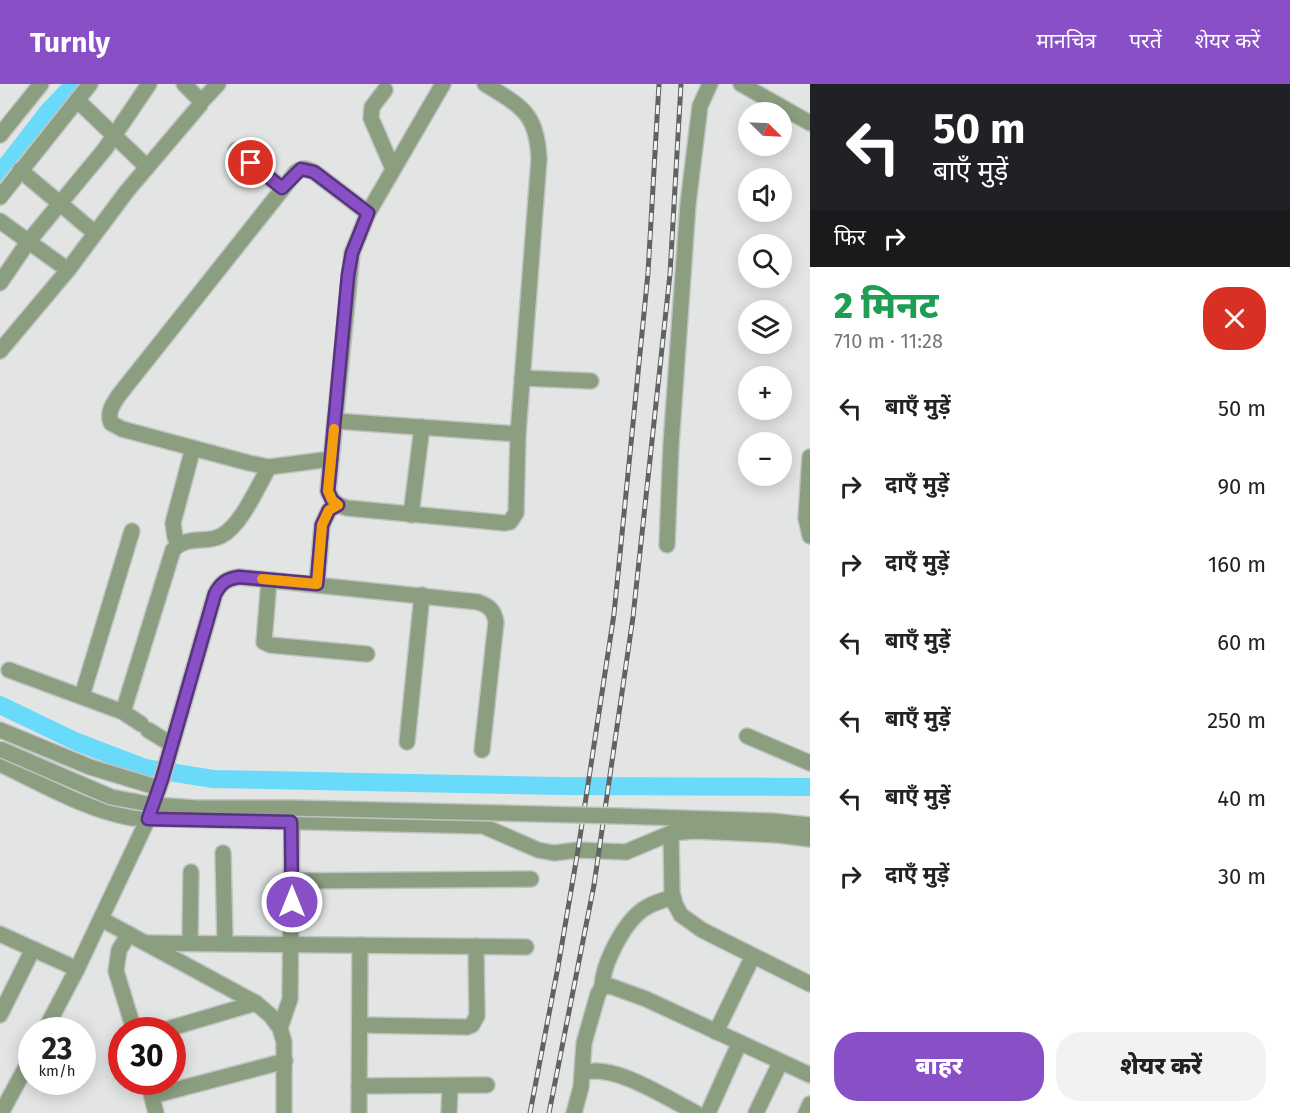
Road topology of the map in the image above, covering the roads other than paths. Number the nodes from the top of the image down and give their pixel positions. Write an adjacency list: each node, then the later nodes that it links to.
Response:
1 (41, 84): 14 (street)
2 (90, 84): 11 (street)
3 (149, 84): 15 (street)
4 (184, 84): 12 (street)
5 (218, 84): 12 (street)
6 (443, 84): 18 (street)
7 (485, 84): 30 (street)
8 (710, 84): 44 (street)
9 (741, 84): 13 (street)
10 (385, 90): 18 (street)
11 (77, 100): 15 (street); 19 (street)
12 (201, 102): 17 (street)
13 (810, 123)
14 (1, 133)
15 (115, 134): 17 (street); 22 (street)
16 (236, 150): 20 (street)
17 (147, 167): 25 (street)
18 (393, 169): 23 (street)
19 (20, 170): 21 (street); 22 (street)
20 (282, 188): 23 (street); 35 (street)
21 (0, 196)
22 (59, 203): 25 (street); 26 (street)
23 (368, 213): 32 (street)
24 (0, 221): 26 (street)
25 (95, 233): 27 (street)
26 (28, 242): 27 (street); 28 (street)
27 (68, 270): 29 (street)
28 (0, 283)
29 (3, 343)
30 (522, 378): 31 (street); 34 (street)
31 (591, 381)
32 (335, 421): 33 (street); 37 (street)
33 (422, 427): 34 (street); 40 (street)
34 (518, 434): 40 (street)
35 (193, 448): 38 (street); 43 (street)
36 (810, 457): 42 (street)
37 (331, 459): 38 (street); 39 (street)
38 (269, 467): 43 (street)
39 (338, 505): 40 (street); 46 (street)
40 (411, 515)
41 (132, 531): 50 (street)
42 (810, 536)
43 (179, 543): 51 (street)
44 (667, 545)
45 (269, 580): 46 (street); 48 (street); 57 (street)
46 (317, 584): 47 (street)
47 (422, 596): 54 (street); 56 (street)
48 (367, 654)
49 (9, 670): 50 (street)
50 (81, 696): 51 (street)
51 (123, 711): 57 (street)
52 (0, 730): 60 (street)
53 (747, 736): 58 (street)
54 (407, 742)
55 (0, 749): 63 (street, bridge)
56 (482, 750)
57 (170, 751): 60 (street)
58 (810, 763)
59 (0, 764): 61 (street)
60 (160, 783): 61 (street)
61 (148, 819): 62 (street); 71 (street)
62 (291, 822): 64 (street); 69 (street)
63 (810, 825)
64 (671, 833): 65 (street); 70 (street)
65 (810, 839)
66 (223, 853): 75 (street)
67 (191, 872): 74 (street)
68 (531, 879): 69 (street)
69 (291, 881): 77 (street)
70 (673, 897): 82 (street); 85 (street)
71 (101, 919): 73 (street); 83 (street)
72 (0, 934): 81 (street)
73 (129, 934): 76 (street); 89 (street)
74 (190, 943): 75 (street); 76 (street)
75 (225, 943): 77 (street)
76 (146, 944): 86 (street)
77 (292, 945): 78 (street); 92 (street)
78 (360, 945): 79 (street); 91 (street)
79 (476, 946): 80 (street); 91 (street)
80 (526, 947)
81 (33, 950): 83 (street); 87 (street)
82 (753, 956): 84 (street); 93 (street)
83 (77, 969): 88 (street)
84 (810, 984)
85 (602, 987): 93 (street); 97 (street)
86 (256, 1004): 90 (street); 92 (street)
87 (0, 1015)
88 (52, 1017)
89 (130, 1017)
90 (186, 1024)
91 (360, 1025): 102 (street)
92 (280, 1028): 95 (street)
93 (716, 1032): 94 (street)
94 (739, 1044): 96 (street); 113 (street)
95 (285, 1061): 100 (street); 108 (street)
96 (780, 1063): 98 (street); 114 (street)
97 (583, 1073): 111 (street); 112 (street)
98 (810, 1075)
99 (18, 1082): 106 (street)
100 (186, 1082)
101 (487, 1085): 103 (street)
102 (359, 1086): 103 (street); 109 (street)
103 (450, 1086): 110 (street)
104 (152, 1095): 107 (street)
105 (810, 1104): 115 (street)
106 (1, 1113)
107 (156, 1113)
108 (284, 1113)
109 (359, 1113)
110 (449, 1113)
111 (574, 1113)
112 (696, 1113)
113 (708, 1113)
114 (756, 1113)
115 (806, 1113)

